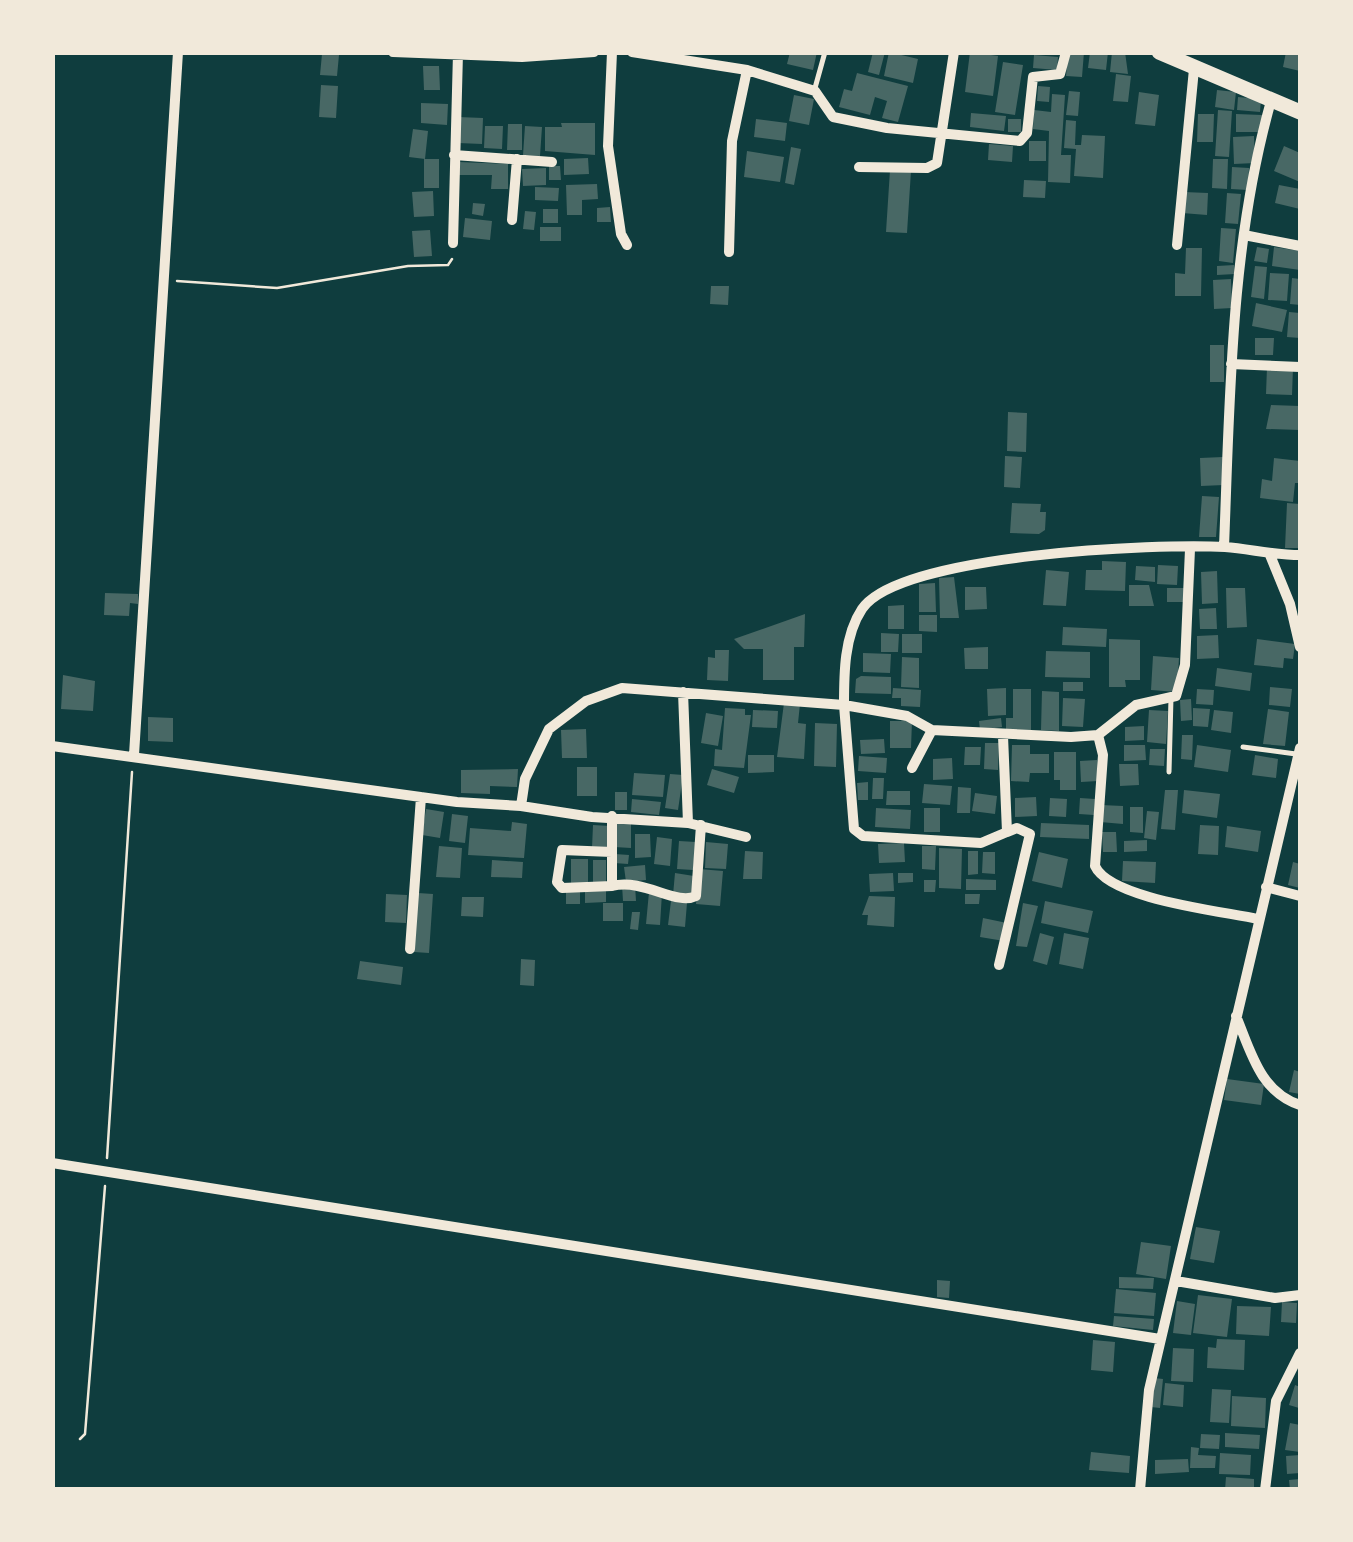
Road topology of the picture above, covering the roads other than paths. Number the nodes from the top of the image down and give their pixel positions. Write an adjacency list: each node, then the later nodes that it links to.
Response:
1 (178, 52): 44 (street)
2 (393, 52): 10 (street)
3 (594, 52): 10 (street)
4 (612, 52): 24 (street)
5 (632, 52): 12 (street)
6 (825, 52): 13 (lane)
7 (954, 52): 16 (street)
8 (1066, 52): 16 (street)
9 (1159, 52): 11 (main road)
10 (458, 55): 17 (street)
11 (1194, 69): 14 (main road); 25 (street)
12 (747, 70): 13 (street); 27 (street)
13 (815, 91): 16 (street)
14 (1271, 102): 15 (main road); 22 (street)
15 (1300, 112)
16 (940, 132): 20 (street)
17 (454, 155): 18 (street); 23 (street)
18 (516, 159): 19 (street); 21 (street)
19 (552, 162)
20 (859, 166)
21 (512, 220)
22 (1244, 235): 26 (street); 28 (street)
23 (452, 242)
24 (627, 245)
25 (1177, 245)
26 (1300, 246)
27 (729, 252)
28 (1231, 364): 29 (street); 30 (street)
29 (1300, 367)
30 (1224, 547): 31 (street); 32 (street)
31 (1190, 549): 36 (street); 37 (street)
32 (1270, 555): 33 (street); 34 (street)
33 (1300, 555)
34 (1300, 647)
35 (683, 692): 37 (street); 48 (street); 50 (street)
36 (1171, 698): 39 (street); 46 (lane)
37 (844, 705): 38 (street); 52 (street)
38 (932, 730): 40 (street); 45 (street)
39 (1098, 734): 40 (street); 58 (street)
40 (1004, 736): 52 (street)
41 (52, 746): 44 (street)
42 (1243, 747): 43 (lane)
43 (1300, 751): 56 (street)
44 (134, 756): 47 (street)
45 (912, 768)
46 (1169, 772)
47 (421, 796): 48 (street); 59 (street)
48 (521, 806): 49 (street)
49 (612, 816): 50 (street); 54 (street)
50 (688, 823): 51 (street)
51 (701, 825): 53 (street); 55 (street)
52 (1007, 832): 60 (street)
53 (746, 837)
54 (612, 852): 55 (street); 55 (street)
55 (612, 886)
56 (1266, 887): 57 (street); 58 (street)
57 (1300, 896)
58 (1258, 918): 61 (street)
59 (410, 949)
60 (1000, 965)
61 (1236, 1015): 62 (street); 64 (street)
62 (1300, 1105)
63 (52, 1163): 66 (street)
64 (1176, 1281): 65 (street); 66 (street)
65 (1300, 1295)
66 (1160, 1339): 69 (street)
67 (1300, 1352): 68 (street)
68 (1296, 1375): 70 (street)
69 (1140, 1490)
70 (1265, 1490)

